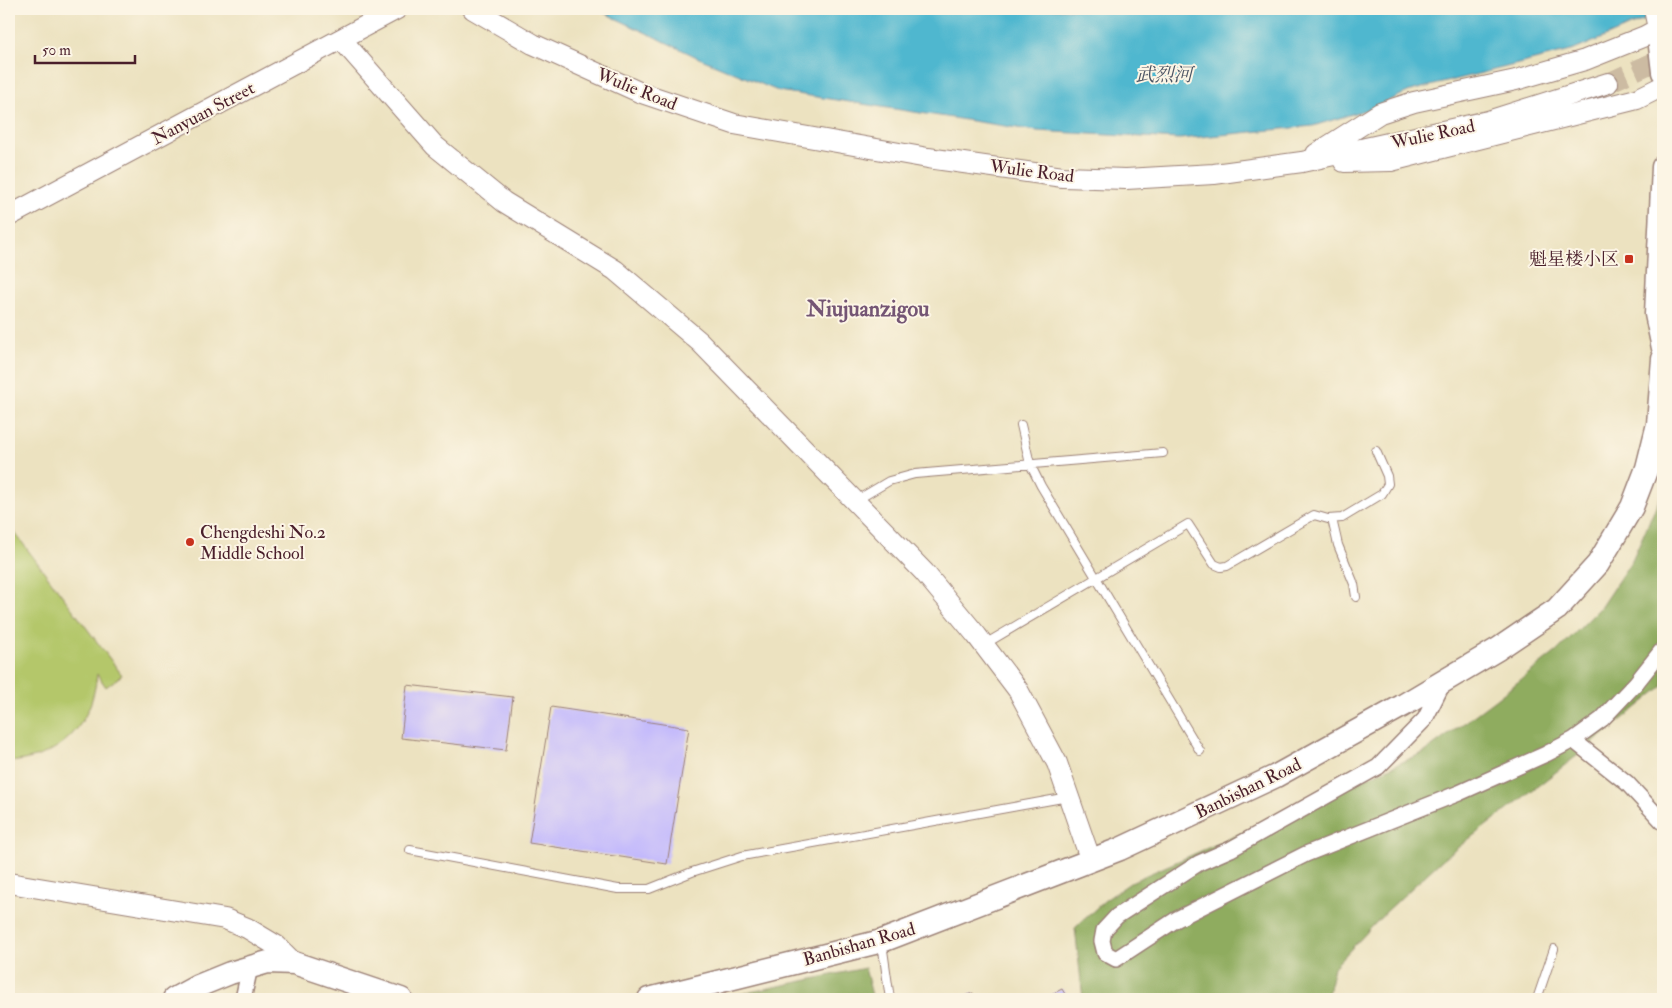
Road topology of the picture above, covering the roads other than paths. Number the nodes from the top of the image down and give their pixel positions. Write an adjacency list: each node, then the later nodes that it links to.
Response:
1 (397, 9): 4 (main road, Nanyuan Street)
2 (473, 9): 8 (main road, Wulie Road)
3 (1658, 21): 5 (main road); 8 (main road)
4 (341, 39): 10 (main road, Nanyuan Street); 17 (main road)
5 (1663, 72)
6 (1608, 83): 8 (main road, Wulie Road)
7 (1663, 86): 8 (main road)
8 (1302, 162)
9 (1663, 167): 11 (main road)
10 (9, 216)
11 (1663, 348)
12 (1663, 359): 23 (main road, Banbishan Road)
13 (1020, 425): 16 (lane)
14 (1376, 451): 18 (lane)
15 (1162, 453): 16 (lane)
16 (1030, 464): 17 (lane); 19 (lane)
17 (856, 502): 21 (main road)
18 (1332, 519): 19 (lane); 20 (lane)
19 (1097, 578): 21 (lane); 25 (lane)
20 (1356, 597)
21 (984, 645): 26 (main road)
22 (1663, 649): 24 (street)
23 (1444, 681): 24 (street); 29 (main road, Banbishan Road)
24 (1573, 740): 27 (street)
25 (1200, 751)
26 (1068, 797): 28 (lane); 29 (main road)
27 (1663, 822)
28 (410, 850)
29 (1090, 861): 31 (main road, Banbishan Road)
30 (9, 883): 33 (main road)
31 (882, 941): 38 (main road, Banbishan Road); 39 (lane)
32 (1554, 949): 40 (lane)
33 (294, 963): 34 (main road); 37 (main road)
34 (250, 966): 35 (main road); 36 (street)
35 (174, 999)
36 (243, 999)
37 (401, 999)
38 (649, 999)
39 (890, 999)
40 (1536, 999)

